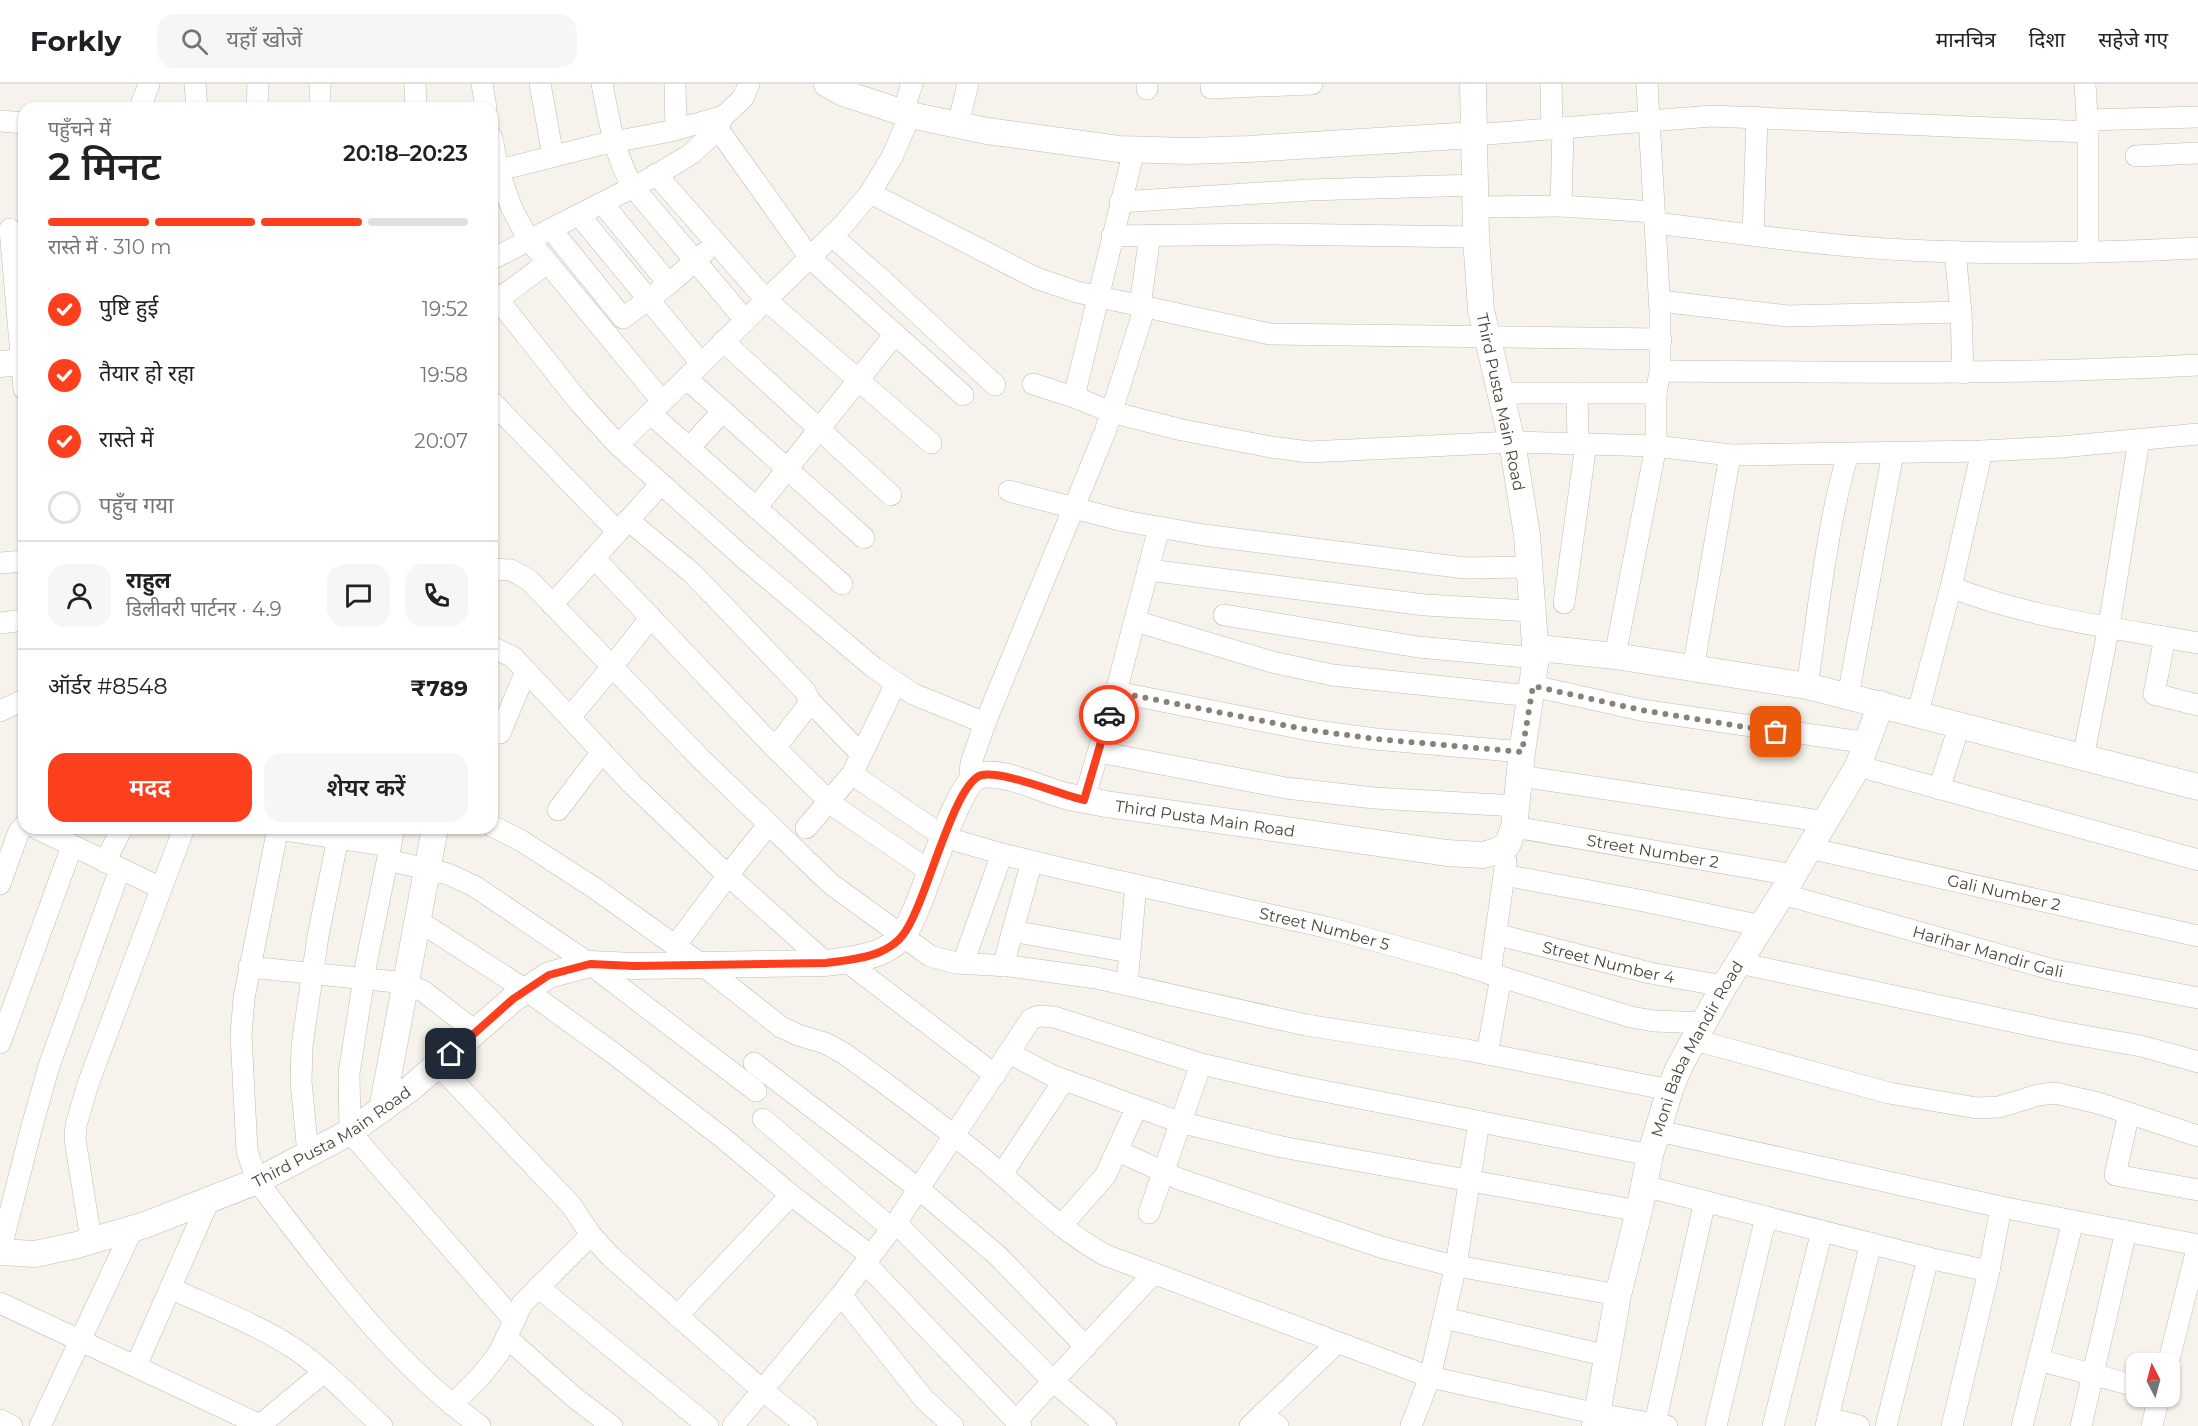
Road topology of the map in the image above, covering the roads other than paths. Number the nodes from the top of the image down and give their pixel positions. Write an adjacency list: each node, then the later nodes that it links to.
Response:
1 (148, 84): 20 (street)
2 (195, 84): 21 (street)
3 (258, 84): 22 (street)
4 (320, 84): 23 (street)
5 (415, 84): 24 (street)
6 (482, 84): 25 (street)
7 (540, 84): 41 (street)
8 (602, 84): 38 (street)
9 (675, 84): 36 (street)
10 (749, 84): 32 (street)
11 (827, 84): 26 (street)
12 (912, 84): 26 (street)
13 (968, 84): 33 (street)
14 (1211, 84): 15 (street)
15 (1312, 84)
16 (1473, 84): 37 (street, Third Pusta Main Road)
17 (1551, 84): 35 (street)
18 (1647, 84): 30 (street)
19 (2085, 84): 34 (street)
20 (142, 102)
21 (196, 102)
22 (257, 102)
23 (320, 102)
24 (416, 102)
25 (485, 102)
26 (906, 113): 33 (street); 47 (street)
27 (1757, 117): 30 (street); 34 (street); 57 (street)
28 (2198, 117): 34 (street)
29 (0, 121): 31 (street)
30 (1649, 121): 35 (street); 53 (street)
31 (18, 122)
32 (721, 122): 36 (street); 44 (street); 67 (street)
33 (958, 125): 39 (street)
34 (2088, 126): 65 (street)
35 (1557, 128): 37 (street); 51 (street)
36 (676, 129): 38 (street)
37 (1474, 135): 39 (street); 48 (street, Third Pusta Main Road)
38 (614, 142): 41 (street); 46 (street)
39 (1134, 150): 49 (street)
40 (2198, 153): 42 (street)
41 (553, 156): 43 (street)
42 (2136, 156)
43 (498, 170)
44 (656, 174): 46 (street); 62 (street)
45 (498, 178): 61 (street)
46 (633, 187): 50 (street); 68 (street)
47 (870, 193): 58 (street); 73 (street)
48 (1475, 196): 49 (street); 51 (street); 60 (street, Third Pusta Main Road)
49 (1120, 202): 59 (street)
50 (602, 203): 52 (street); 70 (street)
51 (1562, 206): 53 (street)
52 (579, 215): 55 (street); 74 (street)
53 (1654, 217): 57 (street); 76 (street)
54 (11, 229): 71 (street)
55 (551, 229): 61 (street); 74 (street)
56 (1150, 235): 59 (street); 60 (street); 78 (street)
57 (1753, 235): 64 (street)
58 (831, 236): 67 (street); 91 (street)
59 (1112, 236): 73 (street)
60 (1476, 237): 82 (street, Third Pusta Main Road)
61 (529, 240): 66 (street); 69 (street)
62 (715, 242): 68 (street); 75 (street)
63 (2198, 248): 65 (street)
64 (1955, 252): 65 (street); 79 (street)
65 (2088, 252)
66 (498, 257)
67 (810, 258): 75 (street); 81 (street)
68 (695, 261): 70 (street); 80 (street)
69 (548, 263): 72 (street); 98 (street)
70 (669, 284): 74 (street)
71 (8, 293): 85 (street)
72 (498, 296)
73 (1097, 297): 78 (street); 97 (street)
74 (648, 299): 87 (street)
75 (766, 300): 80 (street); 90 (street)
76 (1660, 301): 79 (street); 83 (street)
77 (498, 304): 108 (street)
78 (1143, 306): 82 (street); 101 (street)
79 (1961, 312): 89 (street)
80 (745, 320): 84 (street)
81 (895, 334): 90 (street); 96 (street)
82 (1486, 336): 83 (street); 93 (street, Third Pusta Main Road)
83 (1661, 339): 88 (street)
84 (723, 342): 87 (street); 102 (street)
85 (15, 363)
86 (2198, 365): 89 (street)
87 (694, 370): 98 (street); 100 (street)
88 (1660, 371): 89 (street); 95 (street)
89 (1963, 373)
90 (859, 380): 102 (street); 105 (street)
91 (995, 384)
92 (1033, 384): 97 (street)
93 (1500, 393): 94 (street); 106 (street, Third Pusta Main Road)
94 (1577, 393): 95 (street); 107 (street)
95 (1656, 393): 109 (street)
96 (963, 395)
97 (1074, 397): 101 (street)
98 (656, 407): 108 (street); 110 (street)
99 (498, 408): 121 (street)
100 (723, 411): 110 (street); 115 (street)
101 (1112, 412): 106 (street); 120 (street)
102 (820, 430): 115 (street); 118 (street)
103 (2198, 434): 104 (street)
104 (2139, 440): 111 (street); 140 (street)
105 (932, 442)
106 (1512, 442): 107 (street); 127 (street, Third Pusta Main Road)
107 (1582, 444): 109 (street); 132 (street)
108 (618, 445): 116 (street)
109 (1656, 446): 114 (street); 144 (street)
110 (689, 448): 119 (street)
111 (1982, 451): 112 (street); 131 (street)
112 (1893, 453): 113 (street); 153 (street)
113 (1848, 454): 114 (street); 150 (street)
114 (1730, 455): 147 (street)
115 (788, 470): 119 (street); 123 (street)
116 (661, 484): 121 (street); 149 (street)
117 (1009, 491): 120 (street)
118 (891, 495)
119 (756, 508): 130 (street)
120 (1074, 508): 122 (street); 161 (street)
121 (623, 526): 124 (street); 154 (street)
122 (1159, 528): 127 (street); 129 (street)
123 (864, 538)
124 (594, 558): 133 (street); 136 (street)
125 (18, 562): 126 (street)
126 (0, 563)
127 (1531, 567): 134 (street, Third Pusta Main Road)
128 (498, 569): 133 (street)
129 (1149, 570): 134 (street); 138 (street)
130 (842, 584)
131 (1951, 587): 140 (street); 159 (street)
132 (1564, 603)
133 (552, 604): 146 (street)
134 (1532, 611): 145 (street, Third Pusta Main Road)
135 (1224, 615): 145 (street)
136 (651, 617): 146 (street); 164 (street)
137 (18, 621): 139 (street)
138 (1135, 621): 151 (street); 152 (street)
139 (0, 623)
140 (2109, 626): 141 (street); 169 (street)
141 (2165, 637): 142 (street); 157 (street)
142 (2198, 643)
143 (498, 650): 148 (street)
144 (1615, 656): 145 (street); 147 (street)
145 (1536, 658): 151 (street, Third Pusta Main Road)
146 (612, 667): 160 (street); 179 (street)
147 (1693, 669): 150 (street)
148 (526, 671): 160 (street); 163 (street)
149 (896, 683): 161 (street); 167 (street)
150 (1807, 686): 153 (street)
151 (1532, 691): 168 (street); 170 (street, Third Pusta Main Road)
152 (1116, 692): 166 (street); 170 (street)
153 (1848, 696): 156 (street)
154 (809, 700): 164 (street); 167 (street)
155 (18, 703): 158 (street)
156 (1881, 704): 159 (street); 168 (street, Moni Baba Mandir Road)
157 (2198, 705)
158 (0, 711)
159 (1917, 716): 162 (street)
160 (570, 717): 165 (street)
161 (985, 723): 173 (street)
162 (1959, 727): 169 (street); 174 (street)
163 (500, 733)
164 (775, 748): 175 (street)
165 (602, 752): 177 (street); 201 (street)
166 (1099, 752): 176 (street); 180 (street, Street Number 2)
167 (861, 754): 171 (street)
168 (1863, 755): 174 (street); 178 (street, Moni Baba Mandir Road)
169 (2083, 758): 172 (street)
170 (1521, 764): 178 (street); 180 (street, Third Pusta Main Road)
171 (852, 774): 175 (street); 191 (street, Street Number 5)
172 (2197, 782)
173 (969, 784): 176 (street, Third Pusta Main Road); 191 (street)
174 (1939, 789): 196 (street)
175 (828, 800): 181 (street); 200 (street)
176 (1084, 800): 180 (street, Third Pusta Main Road)
177 (558, 810)
178 (1827, 822): 194 (street, Moni Baba Mandir Road)
179 (769, 824): 201 (street); 211 (street)
180 (1513, 826): 202 (street); 205 (street, Street Number 2)
181 (806, 828)
182 (498, 829): 213 (street)
183 (18, 834): 203 (street)
184 (52, 834): 193 (street)
185 (120, 834): 198 (street)
186 (182, 834): 206 (street)
187 (277, 834): 221 (street)
188 (339, 834): 222 (street)
189 (343, 834): 192 (street)
190 (434, 834): 199 (street)
191 (944, 837): 195 (street, Street Number 5); 200 (street)
192 (391, 845): 199 (street); 224 (street)
193 (72, 846): 198 (street); 232 (street)
194 (1809, 848): 205 (street, Moni Baba Mandir Road); 212 (street, Gali Number 2)
195 (1002, 854): 197 (street, Street Number 5); 216 (street)
196 (2198, 860)
197 (1032, 861): 204 (street, Street Number 5); 209 (street)
198 (112, 866): 206 (street); 279 (street)
199 (426, 868): 207 (street); 218 (street)
200 (931, 872): 211 (street)
201 (728, 875): 213 (street); 215 (street)
202 (1504, 875): 208 (street); 210 (street)
203 (0, 884)
204 (1136, 885): 214 (street); 223 (street, Street Number 5)
205 (1788, 885): 208 (street, Moni Baba Mandir Road); 229 (street, Harihar Mandir Gali)
206 (161, 888): 277 (street)
207 (417, 920): 225 (street); 228 (street)
208 (1762, 926): 217 (street, Moni Baba Mandir Road)
209 (1012, 931): 214 (street); 220 (street)
210 (1495, 934): 223 (street); 227 (street, Street Number 4)
211 (903, 935): 215 (street, Third Pusta Main Road); 216 (street)
212 (2198, 936)
213 (675, 946): 219 (street)
214 (1129, 952): 226 (street)
215 (836, 962): 219 (street, Third Pusta Main Road); 239 (street)
216 (963, 963): 220 (street)
217 (1739, 963): 227 (street, Moni Baba Mandir Road); 235 (street)
218 (590, 964): 219 (street, Third Pusta Main Road); 228 (street, Third Pusta Main Road); 242 (street)
219 (701, 964): 251 (street)
220 (1003, 966): 226 (street)
221 (249, 967): 222 (street); 258 (street)
222 (313, 973): 224 (street); 254 (street)
223 (1495, 975): 230 (street, Street Number 5); 234 (street)
224 (364, 978): 225 (street); 250 (street)
225 (406, 982): 231 (street); 244 (street)
226 (1126, 984): 234 (street)
227 (1724, 986): 230 (street, Moni Baba Mandir Road)
228 (526, 990): 231 (street, Third Pusta Main Road); 263 (street)
229 (2198, 998)
230 (1700, 1031): 241 (street, Moni Baba Mandir Road); 245 (street, Street Number 5)
231 (476, 1032): 238 (street, Third Pusta Main Road)
232 (0, 1043)
233 (1009, 1053): 237 (street); 239 (street); 240 (street)
234 (1487, 1054): 241 (street)
235 (2198, 1062)
236 (754, 1063): 261 (street)
237 (1201, 1064): 247 (street); 248 (street)
238 (438, 1065): 244 (street, Third Pusta Main Road); 276 (street)
239 (995, 1075): 251 (street)
240 (1064, 1080): 243 (street); 257 (street)
241 (1670, 1090): 249 (street, Moni Baba Mandir Road)
242 (756, 1091)
243 (1137, 1107): 247 (street); 253 (street)
244 (382, 1109): 250 (street, Third Pusta Main Road)
245 (2129, 1113): 252 (street, Street Number 5); 262 (street)
246 (764, 1119): 271 (street)
247 (1179, 1122): 256 (street); 259 (street)
248 (1479, 1122): 255 (street); 259 (street)
249 (1659, 1131): 255 (street, Moni Baba Mandir Road); 266 (street)
250 (350, 1132): 254 (street, Third Pusta Main Road); 292 (street)
251 (954, 1135): 257 (street); 261 (street)
252 (2198, 1136)
253 (1118, 1151): 256 (street); 272 (street)
254 (308, 1154): 258 (street, Third Pusta Main Road)
255 (1650, 1155): 260 (street, Moni Baba Mandir Road)
256 (1164, 1172): 268 (street); 282 (street)
257 (1002, 1174): 272 (street)
258 (257, 1181): 264 (street, Third Pusta Main Road); 306 (street)
259 (1470, 1181): 267 (street); 282 (street)
260 (1644, 1186): 265 (street); 267 (street, Moni Baba Mandir Road)
261 (919, 1189): 271 (street); 295 (street)
262 (2198, 1190)
263 (791, 1195): 281 (street); 290 (street)
264 (209, 1200): 273 (street, Third Pusta Main Road); 286 (street)
265 (1705, 1201): 269 (street); 313 (street)
266 (2001, 1207): 270 (street); 283 (street)
267 (1639, 1211): 288 (street, Moni Baba Mandir Road)
268 (1149, 1213)
269 (1766, 1216): 274 (street); 326 (street)
270 (2073, 1221): 275 (street); 298 (street)
271 (894, 1226): 281 (street); 303 (street)
272 (1061, 1226): 284 (street)
273 (133, 1228): 277 (street, Third Pusta Main Road); 293 (street)
274 (1822, 1231): 278 (street); 327 (street)
275 (2126, 1231): 296 (street); 301 (street)
276 (591, 1235): 285 (street); 290 (street)
277 (91, 1240): 279 (street, Third Pusta Main Road)
278 (1871, 1243): 280 (street); 311 (street)
279 (0, 1252)
280 (1928, 1258): 283 (street); 329 (street)
281 (867, 1259): 287 (street); 312 (street)
282 (1456, 1265): 288 (street); 291 (street)
283 (1989, 1270): 330 (street)
284 (1153, 1274): 294 (street); 295 (street)
285 (538, 1287): 292 (street); 320 (street)
286 (170, 1288): 299 (street); 300 (street)
287 (841, 1295): 305 (street); 323 (street)
288 (1618, 1295): 297 (street, Moni Baba Mandir Road)
289 (0, 1303): 293 (street)
290 (677, 1316): 305 (street)
291 (1444, 1318): 297 (street); 302 (street)
292 (509, 1328): 306 (street); 319 (street)
293 (81, 1340): 299 (street); 315 (street)
294 (1337, 1343): 302 (street); 310 (street)
295 (1086, 1347): 303 (street)
296 (2171, 1353)
297 (1608, 1356): 309 (street, Moni Baba Mandir Road)
298 (2039, 1360): 301 (street); 331 (street)
299 (136, 1366): 316 (street)
300 (324, 1372): 316 (street); 317 (street)
301 (2093, 1374): 304 (street); 332 (street)
302 (1430, 1377): 309 (street); 325 (street)
303 (1054, 1382): 312 (street); 324 (street)
304 (2126, 1383)
305 (762, 1390): 321 (street); 322 (street)
306 (452, 1405): 318 (street)
307 (2156, 1407): 333 (street)
308 (0, 1420): 314 (street)
309 (1596, 1420): 313 (street)
310 (1263, 1422)
311 (1827, 1422): 328 (street)
312 (1018, 1423)
313 (1661, 1425)
314 (12, 1426)
315 (40, 1426)
316 (259, 1426)
317 (382, 1426)
318 (480, 1426)
319 (612, 1426)
320 (708, 1426)
321 (733, 1426)
322 (807, 1426)
323 (953, 1426)
324 (1106, 1426)
325 (1411, 1426)
326 (1716, 1426)
327 (1773, 1426)
328 (1859, 1426)
329 (1886, 1426)
330 (1952, 1426)
331 (2022, 1426)
332 (2081, 1426)
333 (2152, 1426)

